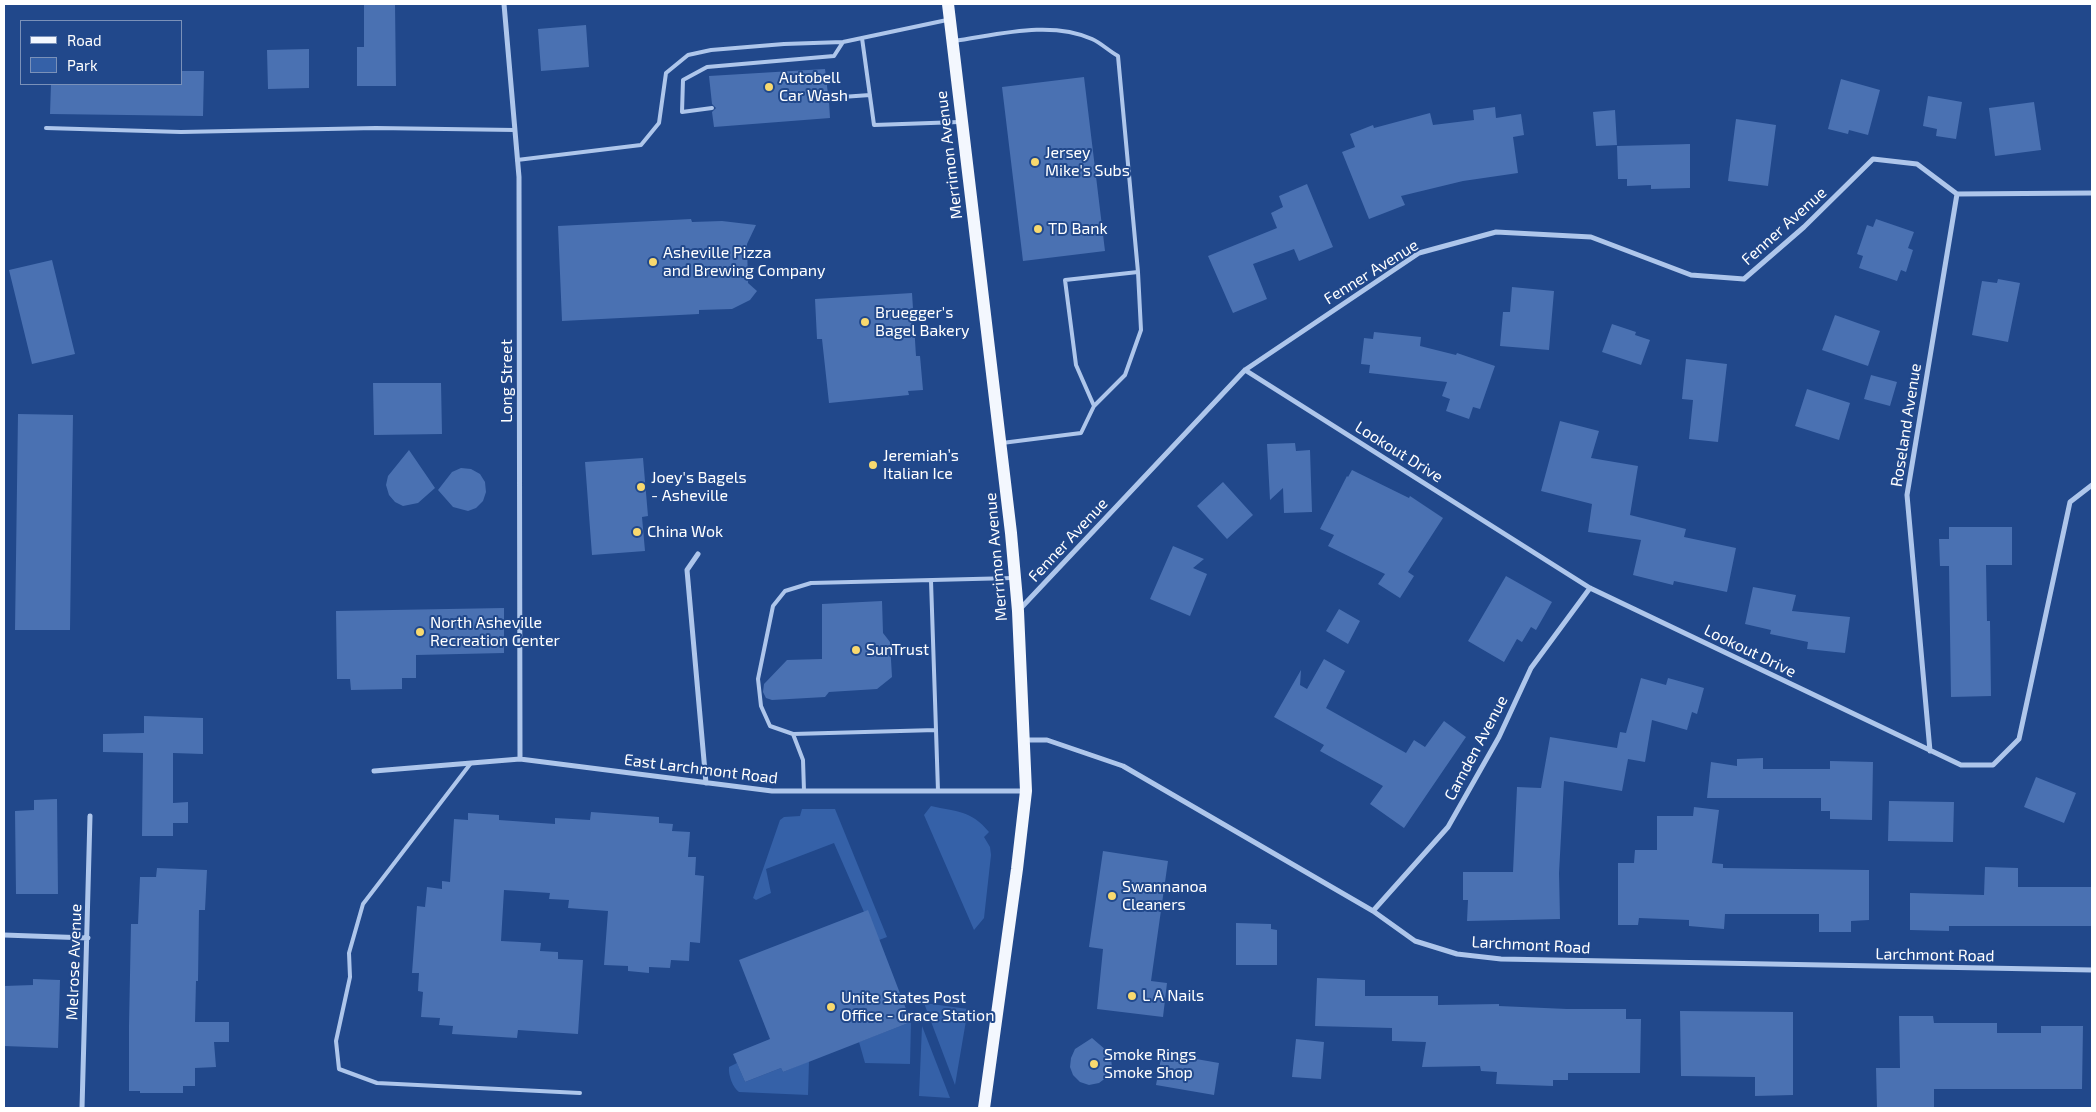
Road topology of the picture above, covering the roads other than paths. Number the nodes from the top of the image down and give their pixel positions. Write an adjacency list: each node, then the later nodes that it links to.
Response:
1 (504, 4): 12 (street, Long Street)
2 (948, 4): 3 (main road, Merrimon Avenue)
3 (949, 20): 4 (lane); 6 (main road, Merrimon Avenue)
4 (862, 38): 5 (lane); 7 (lane)
5 (844, 42): 9 (lane); 13 (lane)
6 (952, 42): 10 (main road, Merrimon Avenue); 16 (lane)
7 (870, 95): 8 (lane); 10 (lane)
8 (828, 98)
9 (712, 108)
10 (961, 122): 19 (main road, Merrimon Avenue)
11 (46, 128): 12 (lane)
12 (514, 130): 13 (street, Long Street)
13 (517, 160): 30 (street, Long Street)
14 (2092, 193): 15 (street)
15 (1957, 194): 17 (street, Fenner Avenue); 29 (street, Roseland Avenue)
16 (1138, 272): 18 (lane); 18 (lane)
17 (1245, 370): 24 (street, Lookout Drive); 25 (street, Fenner Avenue)
18 (1094, 406): 19 (lane)
19 (1000, 443): 22 (main road, Merrimon Avenue)
20 (2092, 485): 29 (street, Lookout Drive)
21 (698, 554): 33 (street)
22 (1015, 578): 23 (lane); 25 (main road, Merrimon Avenue)
23 (931, 580): 26 (lane); 27 (lane)
24 (1590, 588): 29 (street, Lookout Drive); 38 (street, Camden Avenue)
25 (1018, 612): 28 (main road, Merrimon Avenue)
26 (936, 730): 27 (lane); 35 (lane)
27 (792, 734): 34 (lane)
28 (1023, 740): 36 (main road, Merrimon Avenue); 38 (street, Larchmont Road)
29 (1930, 751)
30 (520, 759): 31 (street, East Larchmont Road); 33 (street, East Larchmont Road)
31 (471, 763): 32 (street, East Larchmont Road); 42 (lane)
32 (374, 771)
33 (706, 783): 34 (street, East Larchmont Road)
34 (804, 791): 35 (street, East Larchmont Road)
35 (938, 791): 36 (street, East Larchmont Road)
36 (1026, 791): 44 (main road, Merrimon Avenue)
37 (90, 816): 40 (street, Melrose Avenue)
38 (1373, 911): 41 (street, Larchmont Road)
39 (4, 935): 40 (street)
40 (88, 938): 43 (street, Melrose Avenue)
41 (2092, 970)
42 (580, 1093)
43 (82, 1108)
44 (984, 1108)

